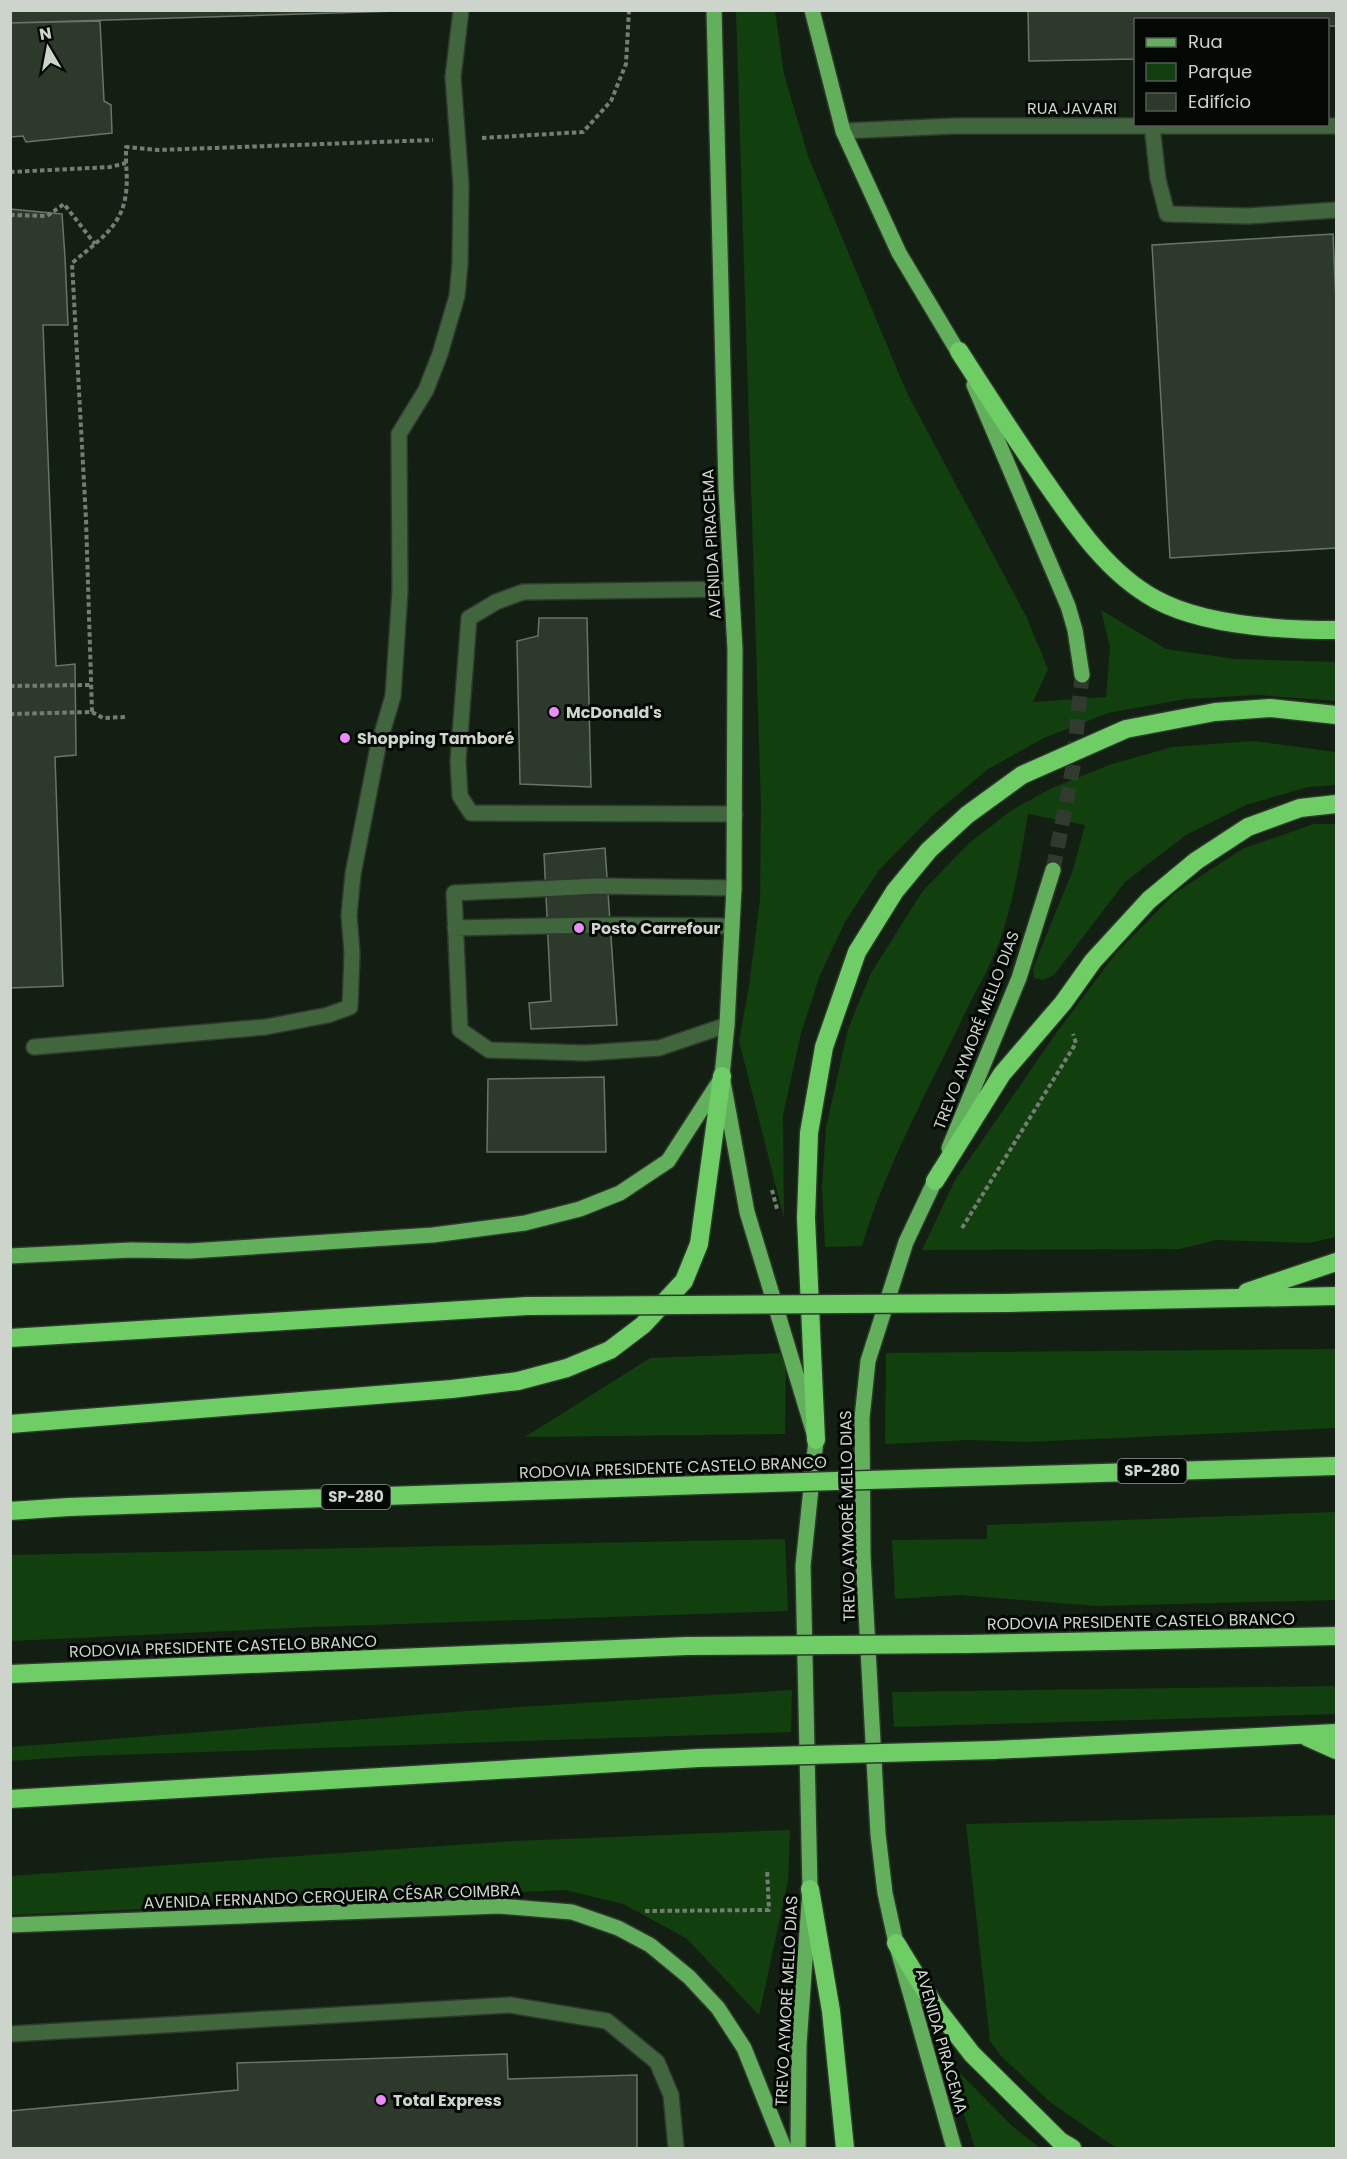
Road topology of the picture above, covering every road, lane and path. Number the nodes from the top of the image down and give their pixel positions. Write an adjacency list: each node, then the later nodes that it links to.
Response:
1 (461, 10): 8 (street)
2 (629, 10): 8 (path)
3 (714, 10): 15 (main road, AVENIDA PIRACEMA)
4 (812, 10): 7 (main road)
5 (1152, 126): 6 (street, RUA JAVARI); 7 (street, RUA JAVARI); 11 (street)
6 (1336, 126)
7 (843, 131): 14 (main road)
8 (458, 139): 9 (path); 32 (street)
9 (126, 163): 10 (path); 13 (path)
10 (10, 172)
11 (1336, 210)
12 (10, 215): 13 (path)
13 (95, 244): 18 (path)
14 (960, 351): 16 (highway); 17 (main road)
15 (732, 589): 25 (main road, AVENIDA PIRACEMA); 25 (street)
16 (1336, 630)
17 (1082, 675)
18 (91, 684): 19 (path); 20 (path)
19 (10, 686)
20 (92, 712): 21 (path); 23 (path)
21 (10, 714)
22 (1336, 715): 42 (highway)
23 (126, 717)
24 (1336, 804): 30 (highway)
25 (735, 814): 27 (main road, AVENIDA PIRACEMA)
26 (1053, 870): 34 (main road, TREVO AYMORÉ MELLO DIAS)
27 (734, 888): 28 (main road, AVENIDA PIRACEMA); 29 (street)
28 (732, 926): 29 (street); 31 (main road, AVENIDA PIRACEMA)
29 (455, 928): 31 (street)
30 (1063, 1003): 34 (highway); 35 (path)
31 (727, 1025): 33 (main road, AVENIDA PIRACEMA)
32 (34, 1047)
33 (722, 1076): 36 (main road); 41 (highway); 42 (main road, TREVO AYMORÉ MELLO DIAS)
34 (935, 1181): 55 (main road, TREVO AYMORÉ MELLO DIAS)
35 (962, 1228)
36 (10, 1256)
37 (1336, 1262): 39 (highway)
38 (1336, 1296): 39 (highway)
39 (1231, 1298): 40 (highway, bridge)
40 (10, 1338)
41 (10, 1424)
42 (816, 1440): 52 (main road, TREVO AYMORÉ MELLO DIAS)
43 (1336, 1466): 44 (highway, RODOVIA PRESIDENTE CASTELO BRANCO / SP-280, bridge)
44 (10, 1511)
45 (1336, 1636): 46 (highway, RODOVIA PRESIDENTE CASTELO BRANCO, bridge)
46 (10, 1674)
47 (1336, 1733): 48 (highway)
48 (1300, 1734): 49 (highway); 50 (highway, bridge)
49 (1336, 1750)
50 (10, 1799)
51 (767, 1869): 53 (path)
52 (810, 1889): 59 (main road, TREVO AYMORÉ MELLO DIAS); 60 (highway)
53 (642, 1911)
54 (10, 1924): 58 (main road, AVENIDA FERNANDO CERQUEIRA CÉSAR COIMBRA)
55 (896, 1943): 61 (main road, AVENIDA PIRACEMA); 62 (highway)
56 (10, 2034): 57 (street)
57 (676, 2148)
58 (784, 2148)
59 (798, 2148)
60 (845, 2148)
61 (954, 2148)
62 (1072, 2148)

